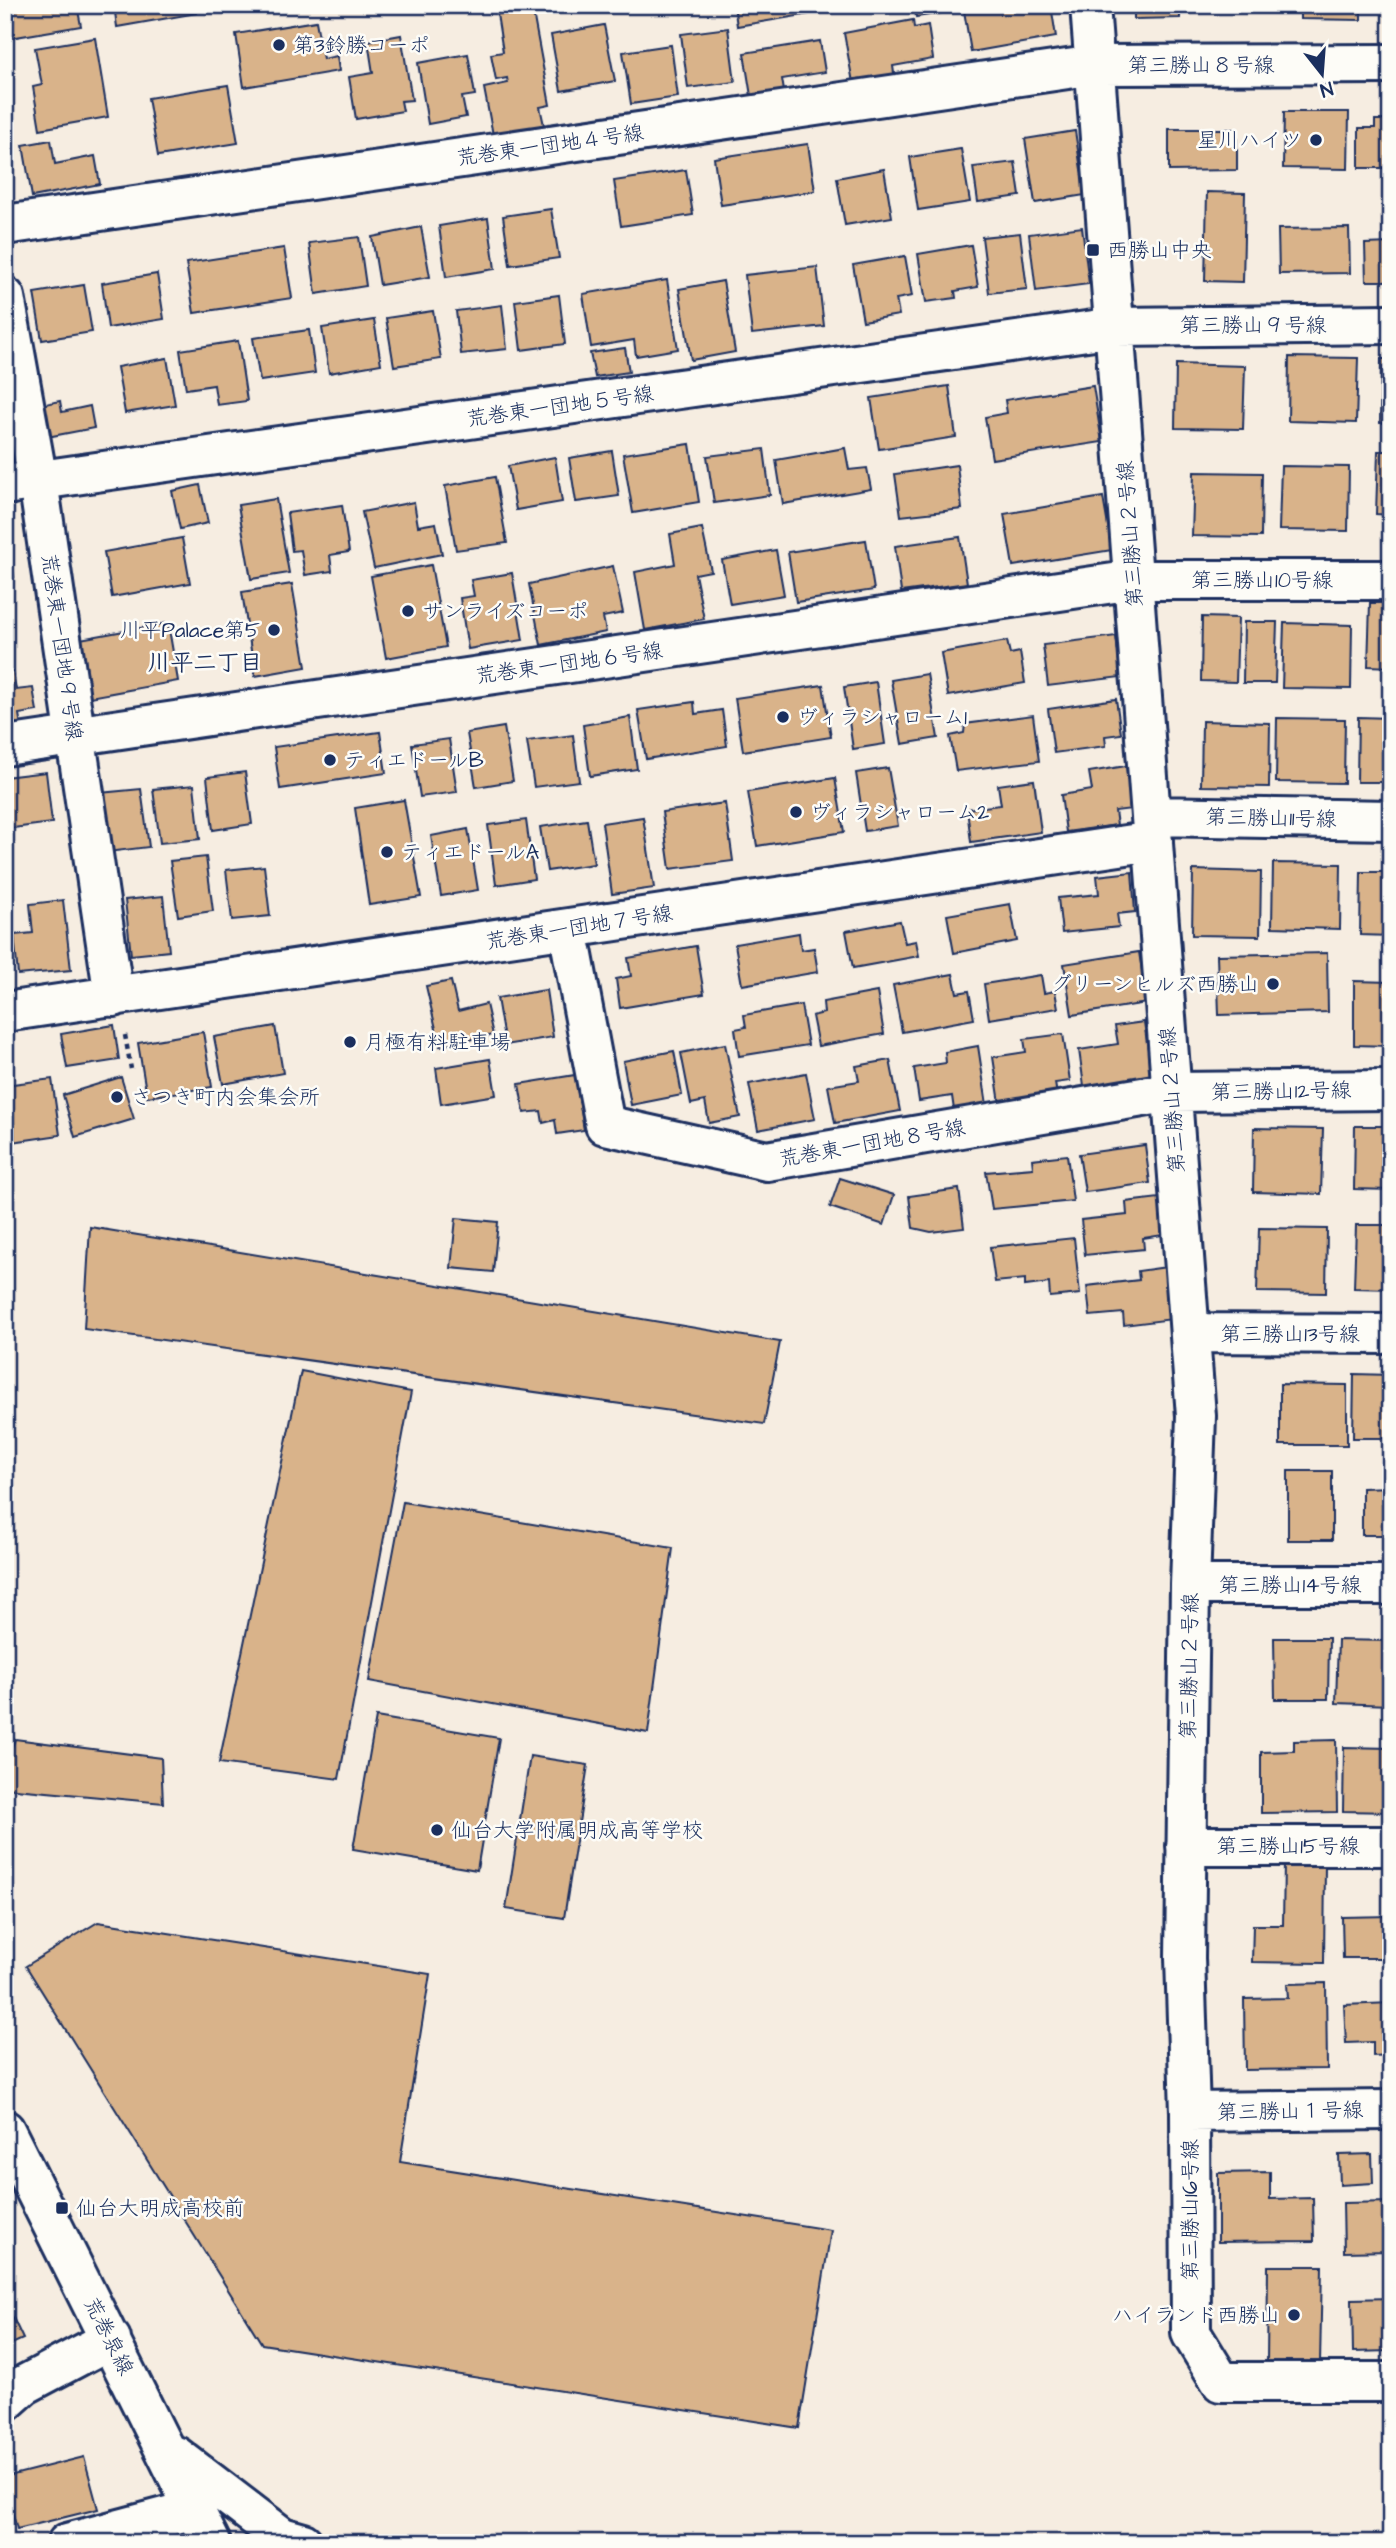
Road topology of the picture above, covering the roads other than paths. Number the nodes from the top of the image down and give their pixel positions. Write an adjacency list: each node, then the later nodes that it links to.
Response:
1 (1090, 5): 3 (street, 第三勝山２号線)
2 (1391, 64): 3 (street, 第三勝山８号線)
3 (1095, 65): 4 (street, 荒巻東一団地４号線); 7 (street, 第三勝山２号線)
4 (5, 225)
5 (5, 297): 8 (street, 荒巻東一団地９号線)
6 (1391, 324): 7 (street, 第三勝山９号線)
7 (1115, 327): 8 (street, 荒巻東一団地５号線); 9 (street, 第三勝山２号線)
8 (22, 483): 11 (street, 荒巻東一団地９号線)
9 (1134, 580): 10 (street, 第三勝山10号線); 11 (street, 荒巻東一団地６号線); 14 (street, 第三勝山２号線)
10 (1391, 580)
11 (75, 735): 12 (street, 荒巻東一団地６号線); 16 (street, 荒巻東一団地９号線)
12 (5, 746)
13 (1391, 820): 14 (street, 第三勝山11号線)
14 (1152, 829): 15 (street, 荒巻東一団地７号線); 19 (street, 第三勝山２号線)
15 (568, 929): 16 (street, 荒巻東一団地７号線); 19 (street, 荒巻東一団地８号線)
16 (114, 997): 17 (street, 荒巻東一団地７号線)
17 (5, 1012)
18 (1391, 1090): 19 (street, 第三勝山12号線)
19 (1172, 1093): 20 (street, 第三勝山２号線)
20 (1189, 1333): 21 (street, 第三勝山13号線); 22 (street, 第三勝山２号線)
21 (1391, 1334)
22 (1190, 1585): 23 (street, 第三勝山14号線); 24 (street, 第三勝山２号線)
23 (1391, 1585)
24 (1186, 1846): 25 (street, 第三勝山15号線); 27 (street, 第三勝山２号線)
25 (1391, 1846)
26 (1391, 2109): 27 (street, 第三勝山１号線)
27 (1190, 2112): 30 (street, 第三勝山16号線)
28 (5, 2130): 29 (street, 荒巻泉線)
29 (111, 2339): 31 (street); 32 (street, 荒巻泉線)
30 (1391, 2382)
31 (5, 2402)
32 (166, 2448): 33 (street, 荒巻泉線); 36 (street)
33 (195, 2509): 34 (street); 35 (street, 荒巻泉線)
34 (67, 2543)
35 (211, 2543)
36 (303, 2543)

